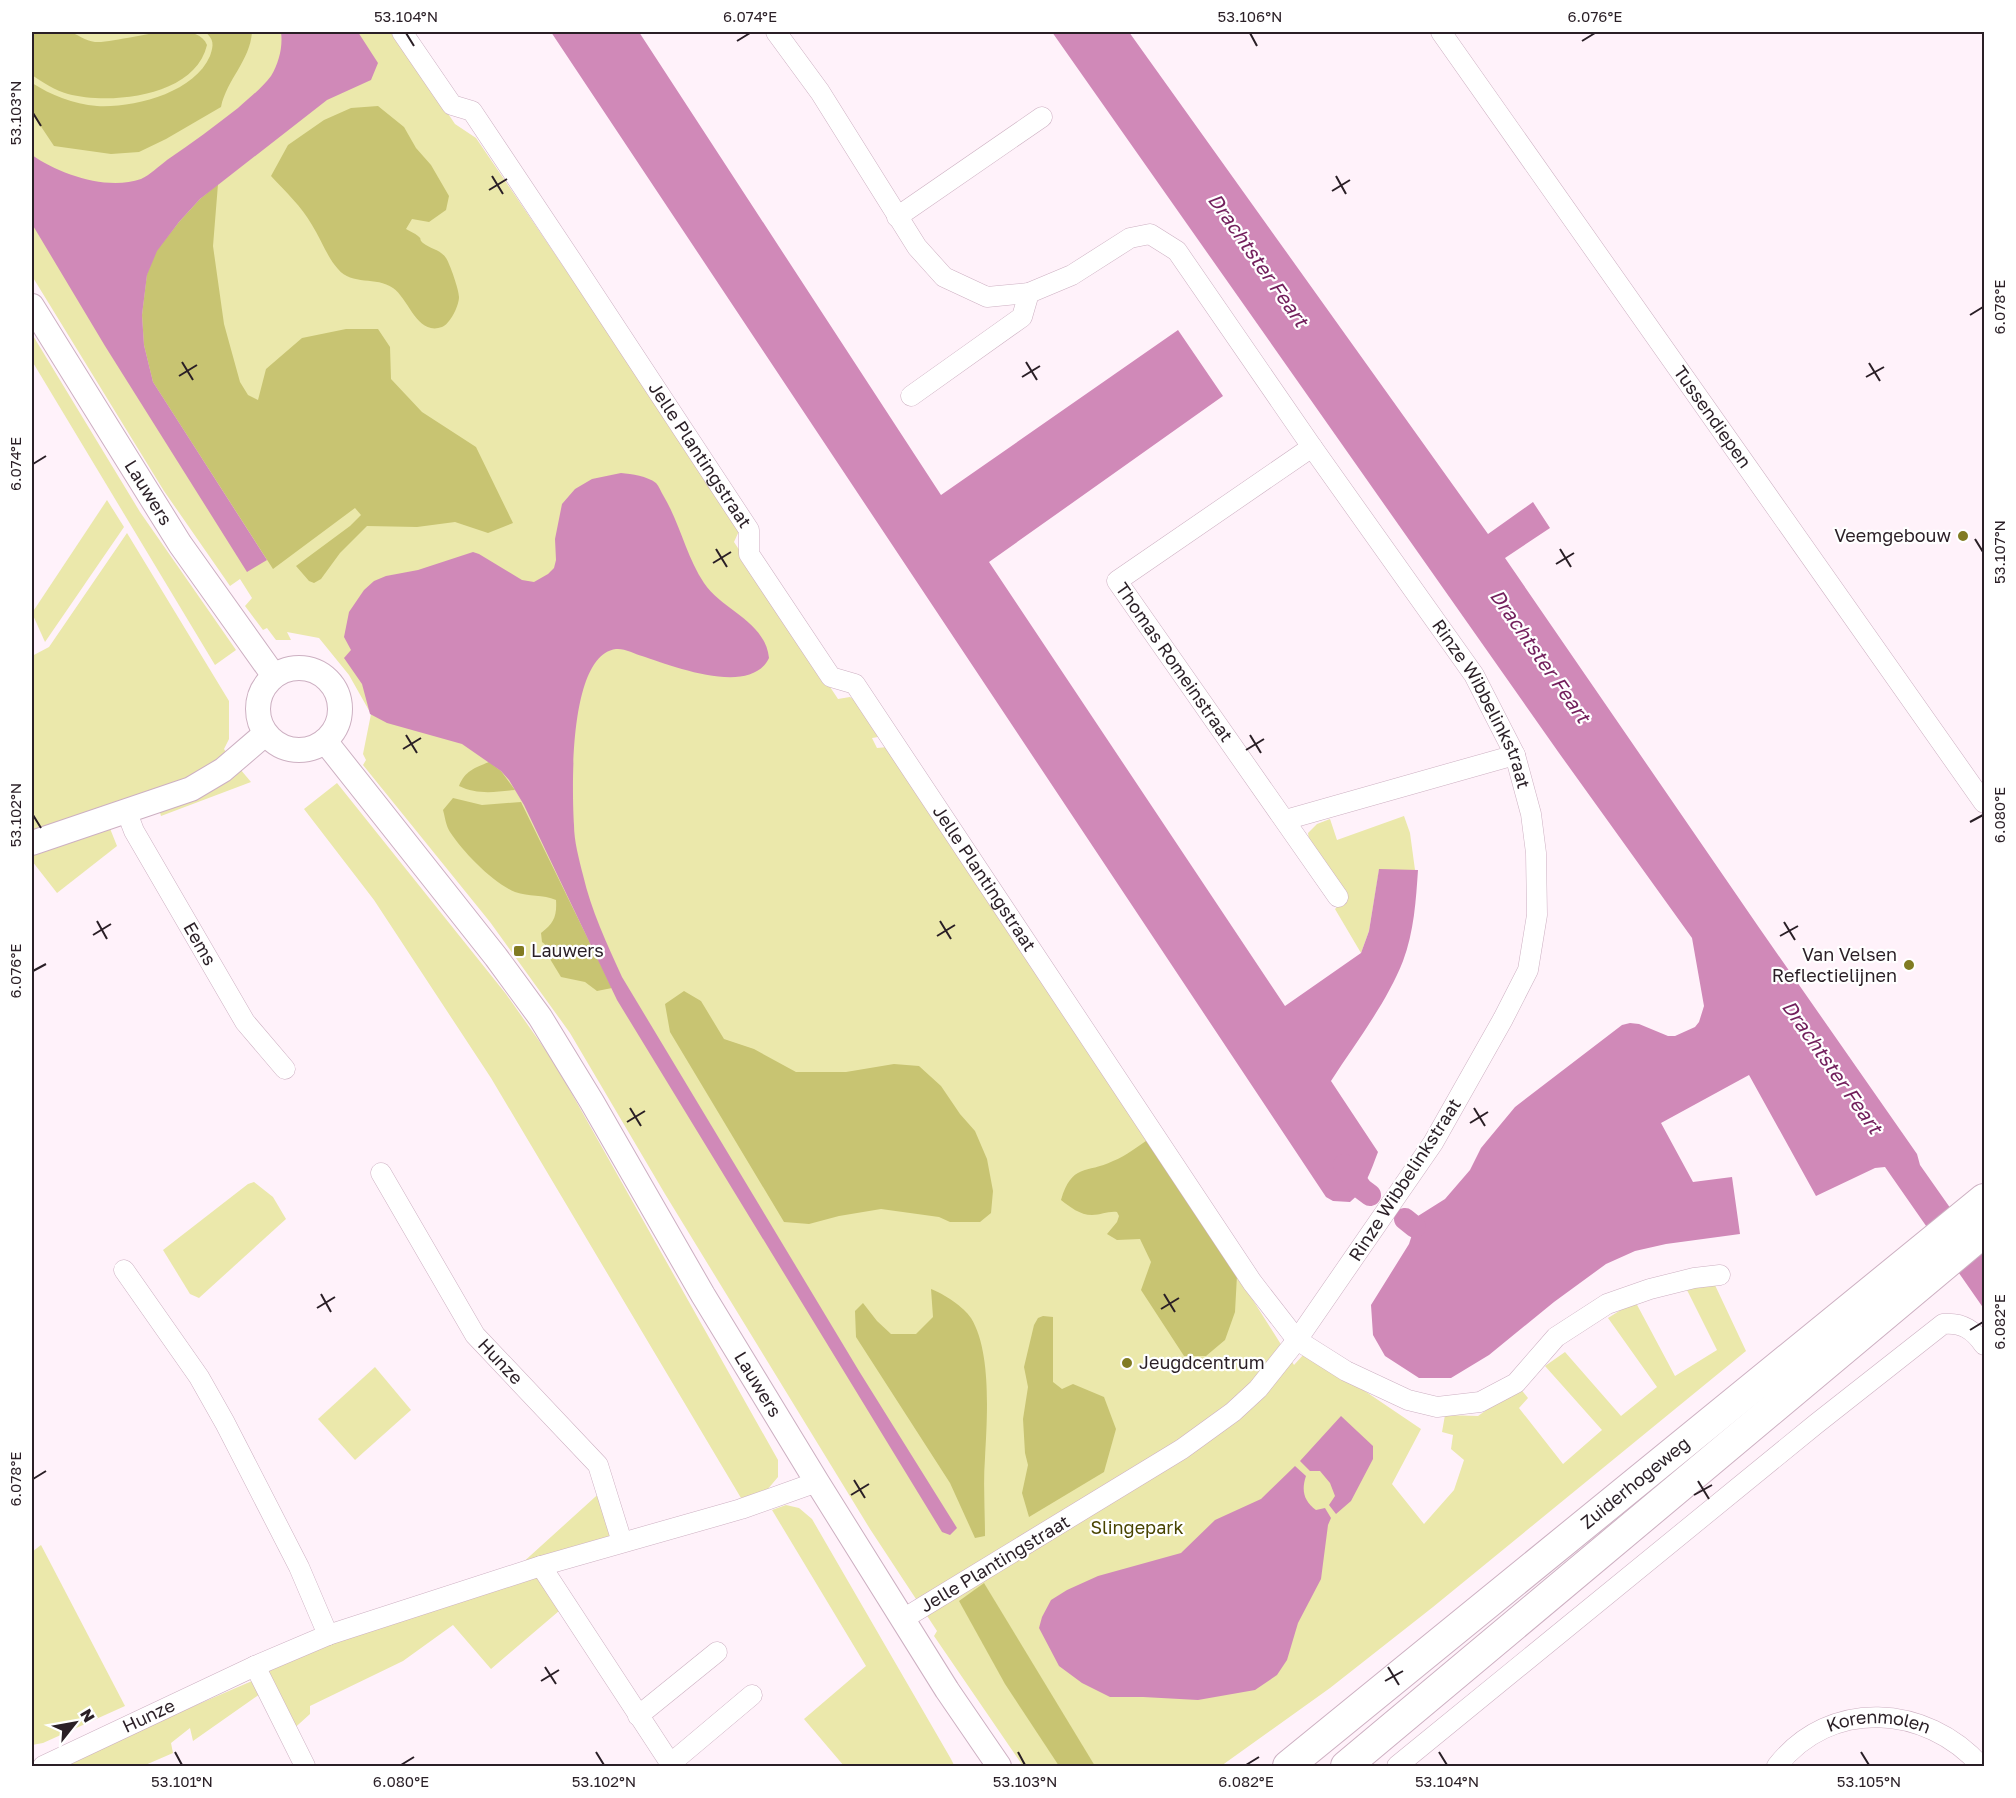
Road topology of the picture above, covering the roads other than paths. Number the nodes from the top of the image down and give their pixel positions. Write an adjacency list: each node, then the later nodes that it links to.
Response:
1 (402, 32): 25 (street, Jelle Plantingstraat)
2 (776, 32): 5 (street, Rinze Wibbelinkstraat)
3 (1442, 32): 14 (street, Tussendiepen)
4 (1042, 117): 5 (street)
5 (897, 217): 6 (street, Rinze Wibbelinkstraat)
6 (1029, 293): 8 (street); 9 (street, Rinze Wibbelinkstraat)
7 (32, 306): 10 (street, Lauwers)
8 (911, 396)
9 (1312, 447): 13 (street, Rinze Wibbelinkstraat); 16 (street, Thomas Romeinstraat)
10 (274, 676): 11 (street); 12 (street)
11 (265, 734): 12 (street); 15 (street)
12 (325, 741): 27 (street, Lauwers)
13 (1515, 755): 16 (street); 25 (street, Rinze Wibbelinkstraat)
14 (1984, 803)
15 (126, 810): 17 (street); 19 (street, Eems)
16 (1285, 820): 18 (street, Thomas Romeinstraat)
17 (32, 843)
18 (1338, 897)
19 (285, 1069)
20 (381, 1173): 28 (street, Hunze)
21 (1981, 1212): 22 (main road, Zuiderhogeweg)
22 (1925, 1263): 40 (main road, Zuiderhogeweg); 41 (main road, Zuiderhogeweg)
23 (124, 1270): 31 (street)
24 (1720, 1275): 25 (street)
25 (1297, 1340): 30 (street, Jelle Plantingstraat)
26 (1984, 1345): 42 (street)
27 (817, 1482): 28 (street, Hunze); 30 (street, Lauwers)
28 (622, 1542): 29 (street, Hunze)
29 (541, 1566): 31 (street, Hunze); 35 (street)
30 (903, 1619): 39 (street, Lauwers)
31 (328, 1635): 33 (street, Hunze)
32 (717, 1652): 35 (street)
33 (255, 1666): 37 (street, Hunze); 38 (street)
34 (752, 1695): 36 (street)
35 (638, 1716): 36 (street)
36 (671, 1765)
37 (43, 1767)
38 (305, 1767)
39 (999, 1767)
40 (1288, 1767)
41 (1346, 1767)
42 (1396, 1767)
43 (1777, 1767): 44 (street, Korenmolen)
44 (1981, 1767)

